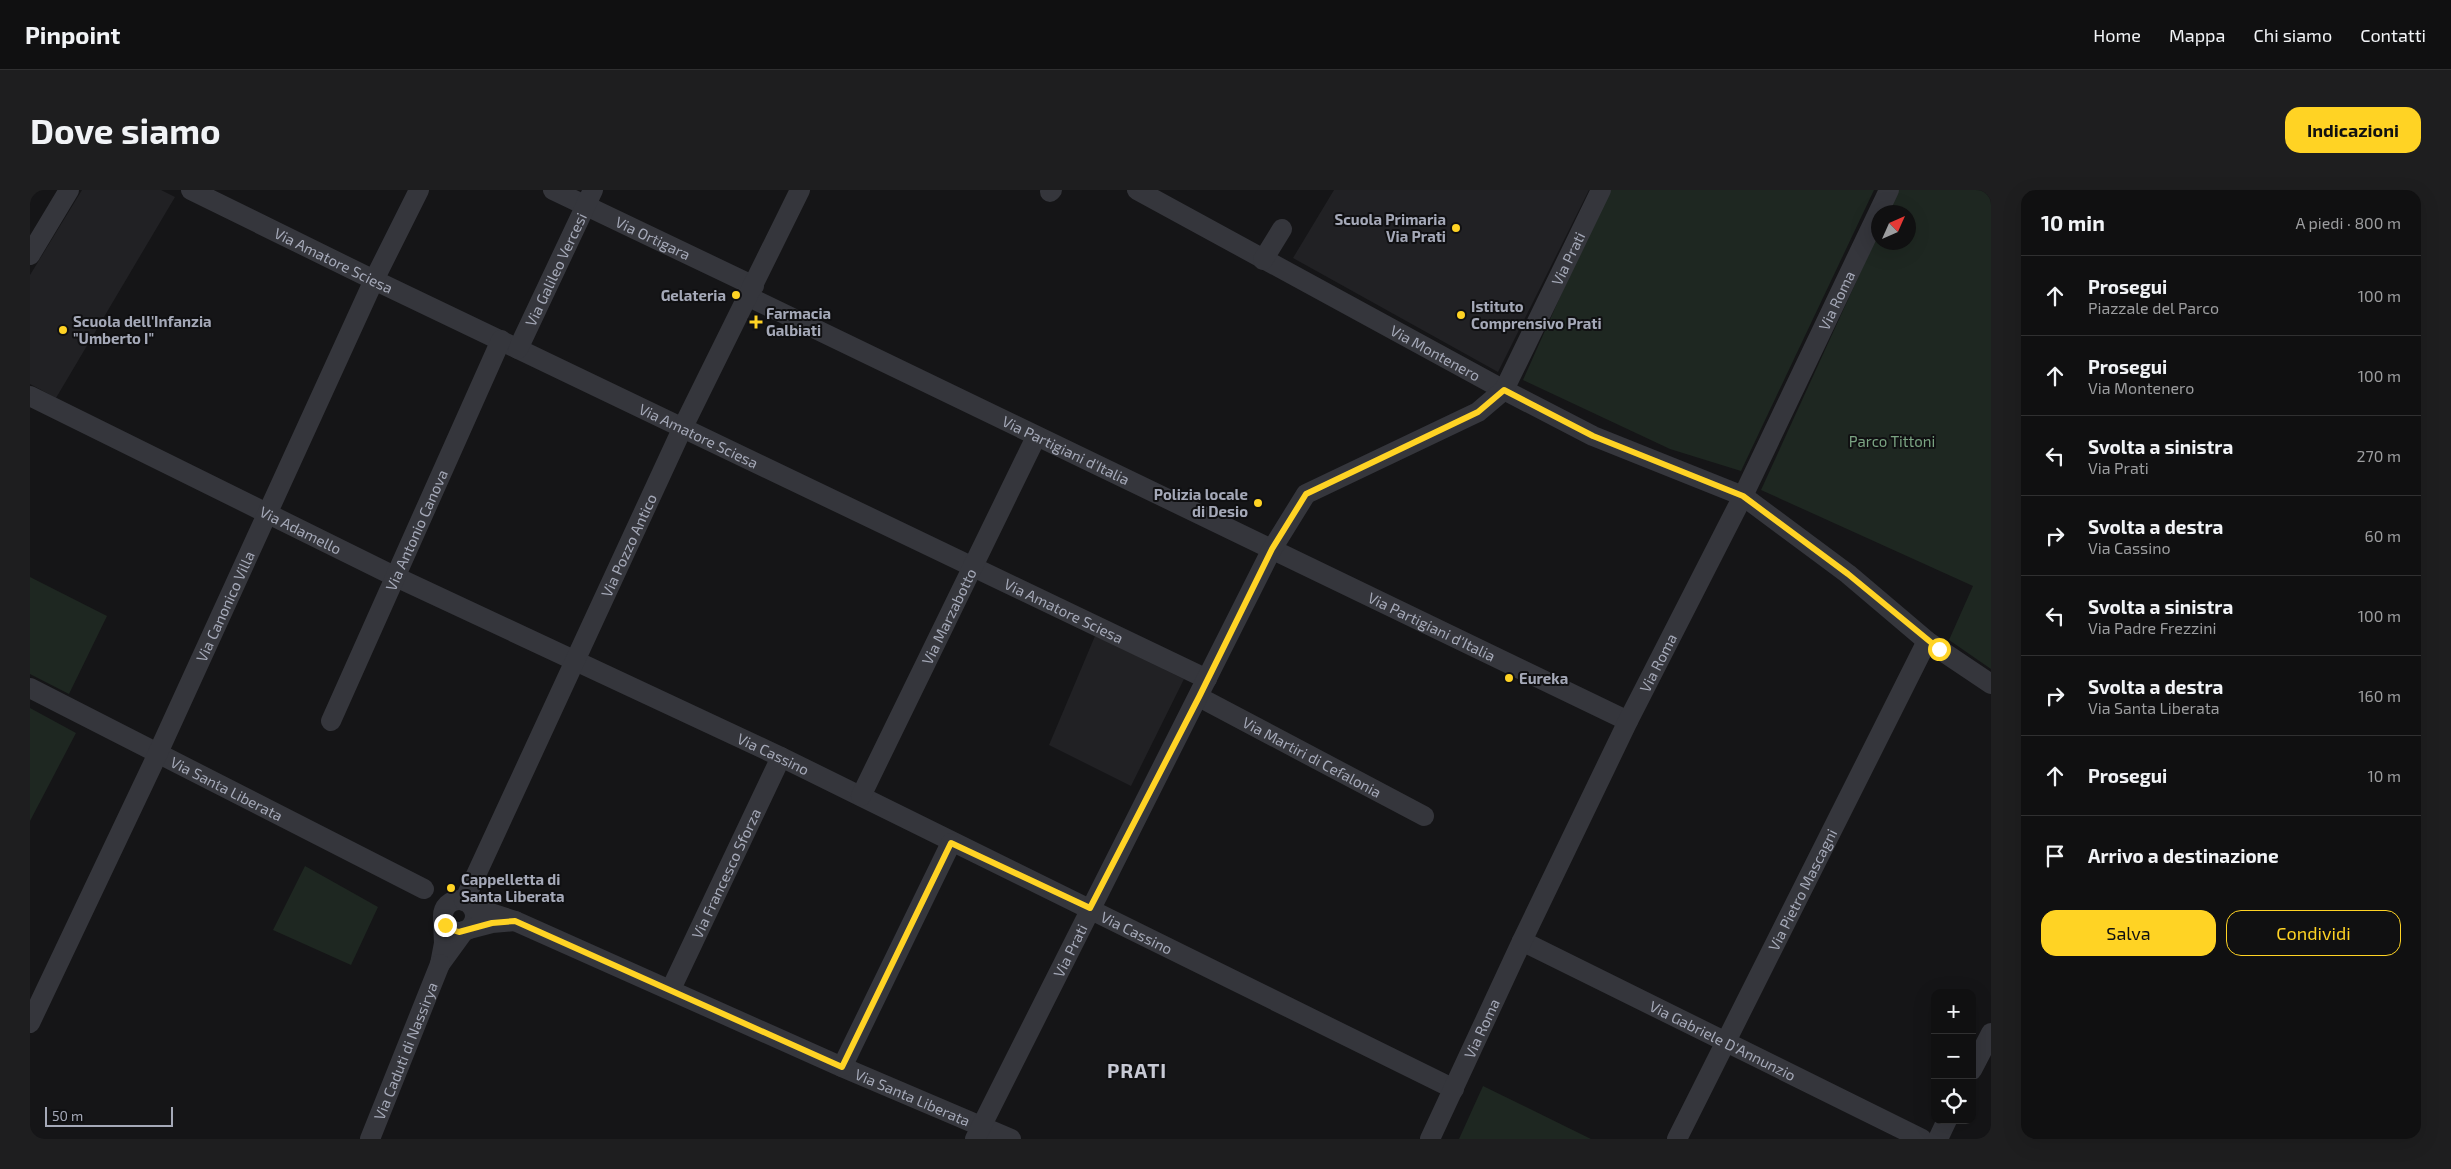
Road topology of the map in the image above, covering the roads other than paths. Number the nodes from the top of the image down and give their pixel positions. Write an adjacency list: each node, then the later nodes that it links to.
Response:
1 (69, 190): 11 (street)
2 (191, 190): 13 (street, Via Amatore Sciesa)
3 (419, 190): 13 (street, Via Canonico Villa)
4 (554, 190): 9 (street, Via Ortigara)
5 (800, 190): 14 (street, Via Pozzo Antico)
6 (1137, 190): 12 (street, Via Montenero)
7 (1601, 190): 16 (street, Via Prati)
8 (1888, 190): 20 (street, Via Roma)
9 (589, 198): 14 (street, Via Ortigara); 15 (street, Via Galileo Vercesi)
10 (1282, 229): 12 (street)
11 (30, 255)
12 (1263, 260): 16 (street, Via Montenero)
13 (374, 280): 15 (street, Via Amatore Sciesa); 21 (street, Via Canonico Villa)
14 (752, 292): 18 (street, Via Pozzo Antico); 19 (street, Via Partigiani d'Italia)
15 (509, 344): 18 (street, Via Amatore Sciesa); 24 (street, Via Antonio Canova)
16 (1504, 390): 20 (street, Via Montenero); 22 (street, Via Prati)
17 (30, 396): 21 (street, Via Adamello)
18 (683, 427): 23 (street, Via Amatore Sciesa); 26 (street, Via Pozzo Antico)
19 (1036, 437): 22 (street, Via Partigiani d'Italia); 23 (street, Via Marzabotto)
20 (1743, 496): 25 (street, Via Montenero); 31 (street, Via Roma)
21 (268, 513): 24 (street, Via Adamello); 32 (street, Via Canonico Villa)
22 (1272, 549): 29 (street, Via Prati); 31 (street, Via Partigiani d'Italia)
23 (974, 567): 29 (street, Via Amatore Sciesa); 34 (street, Via Marzabotto)
24 (396, 576): 26 (street, Via Adamello); 30 (street, Via Antonio Canova)
25 (1927, 641): 27 (street, Via Montenero); 48 (street, Via Pietro Mascagni)
26 (575, 660): 33 (street, Via Cassino); 38 (street, Via Pozzo Antico)
27 (1991, 684)
28 (30, 688): 32 (street, Via Santa Liberata)
29 (1203, 688): 35 (street, Via Martiri di Cefalonia); 39 (street, Via Prati)
30 (331, 721)
31 (1628, 721): 43 (street, Via Roma)
32 (158, 755): 37 (street, Via Santa Liberata); 46 (street, Via Canonico Villa)
33 (781, 757): 34 (street, Via Cassino); 45 (street, Via Francesco Sforza)
34 (861, 796): 36 (street, Via Cassino)
35 (1424, 816)
36 (951, 843): 39 (street, Via Cassino); 50 (street)
37 (424, 889): 38 (street, Via Santa Liberata); 40 (street, Via Santa Liberata)
38 (464, 903): 40 (street); 41 (street, Via Santa Liberata); 42 (street)
39 (1090, 908): 51 (street, Via Cassino); 53 (street, Via Prati)
40 (443, 918): 42 (street); 44 (street)
41 (515, 921): 42 (street, Via Santa Liberata); 45 (street, Via Santa Liberata)
42 (467, 930): 44 (street)
43 (1522, 941): 48 (street, Via Gabriele D'Annunzio); 51 (street, Via Roma)
44 (440, 964): 54 (street, Via Caduti di Nassirya)
45 (670, 989): 50 (street, Via Santa Liberata)
46 (30, 1023)
47 (1991, 1032): 49 (street)
48 (1726, 1041): 57 (street, Via Pietro Mascagni); 58 (street, Via Gabriele D'Annunzio)
49 (1976, 1062)
50 (842, 1067): 53 (street, Via Santa Liberata)
51 (1454, 1089): 56 (street, Via Roma)
52 (1945, 1124): 59 (street)
53 (978, 1132): 55 (street, Via Santa Liberata)
54 (370, 1139)
55 (1011, 1139)
56 (1430, 1139)
57 (1677, 1139)
58 (1922, 1139)
59 (1938, 1139)

